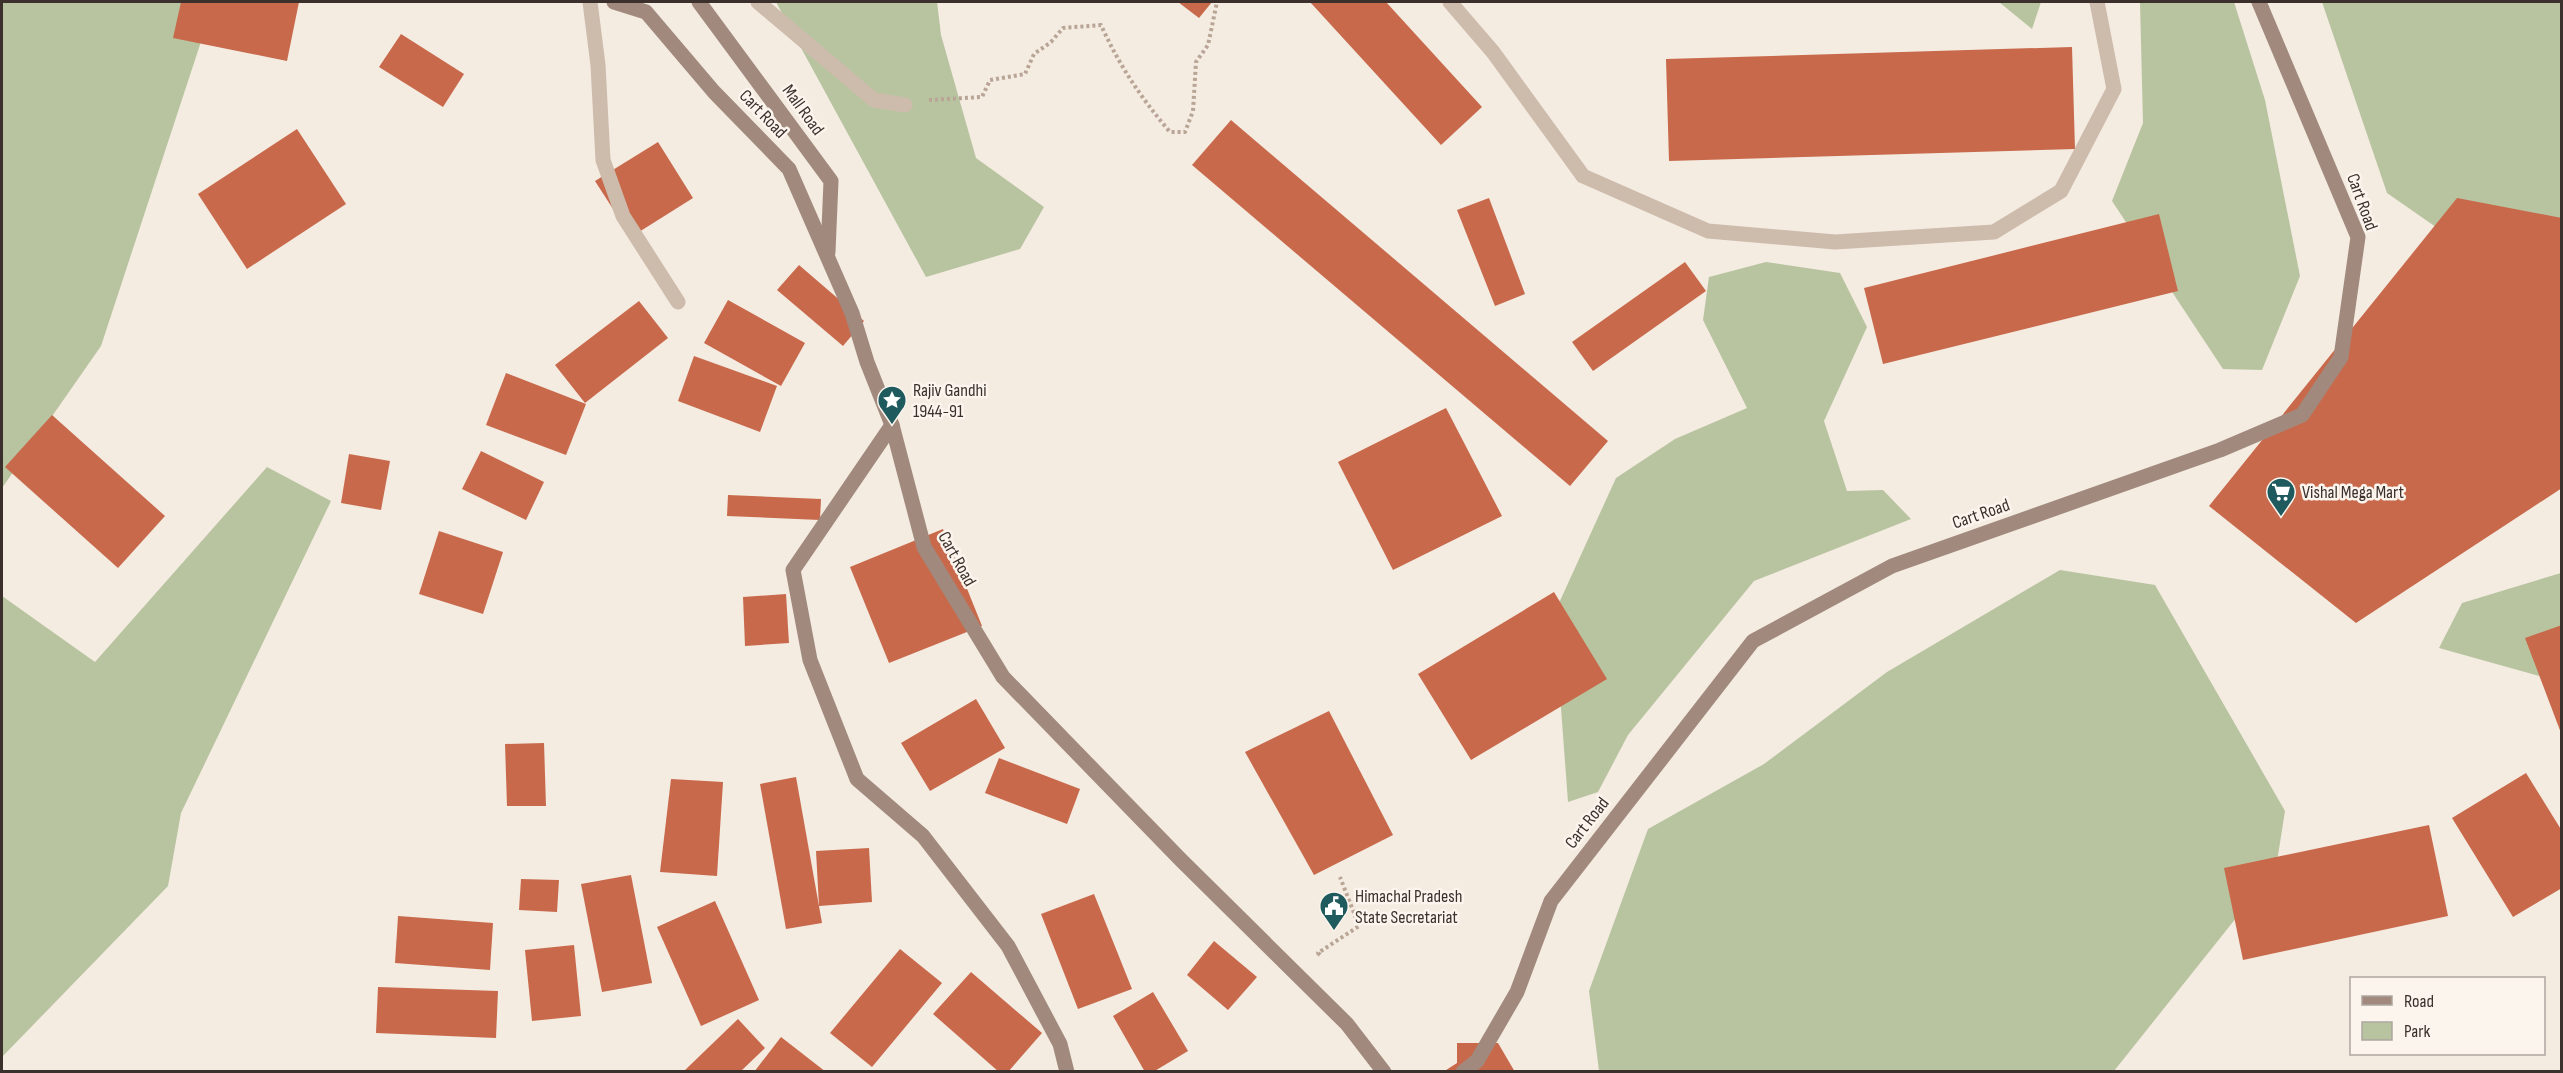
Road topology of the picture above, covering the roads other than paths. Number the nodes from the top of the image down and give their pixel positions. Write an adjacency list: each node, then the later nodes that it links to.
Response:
1 (590, 2): 10 (street)
2 (614, 2): 9 (main road, Cart Road)
3 (699, 2): 9 (main road, Mall Road)
4 (758, 2): 8 (street)
5 (1449, 2): 6 (street)
6 (2097, 2)
7 (2259, 2): 14 (main road, Cart Road)
8 (905, 105)
9 (827, 255): 11 (main road, Cart Road)
10 (678, 302)
11 (892, 425): 12 (main road); 13 (main road, Cart Road)
12 (1067, 1071)
13 (1384, 1071)
14 (1463, 1071)

